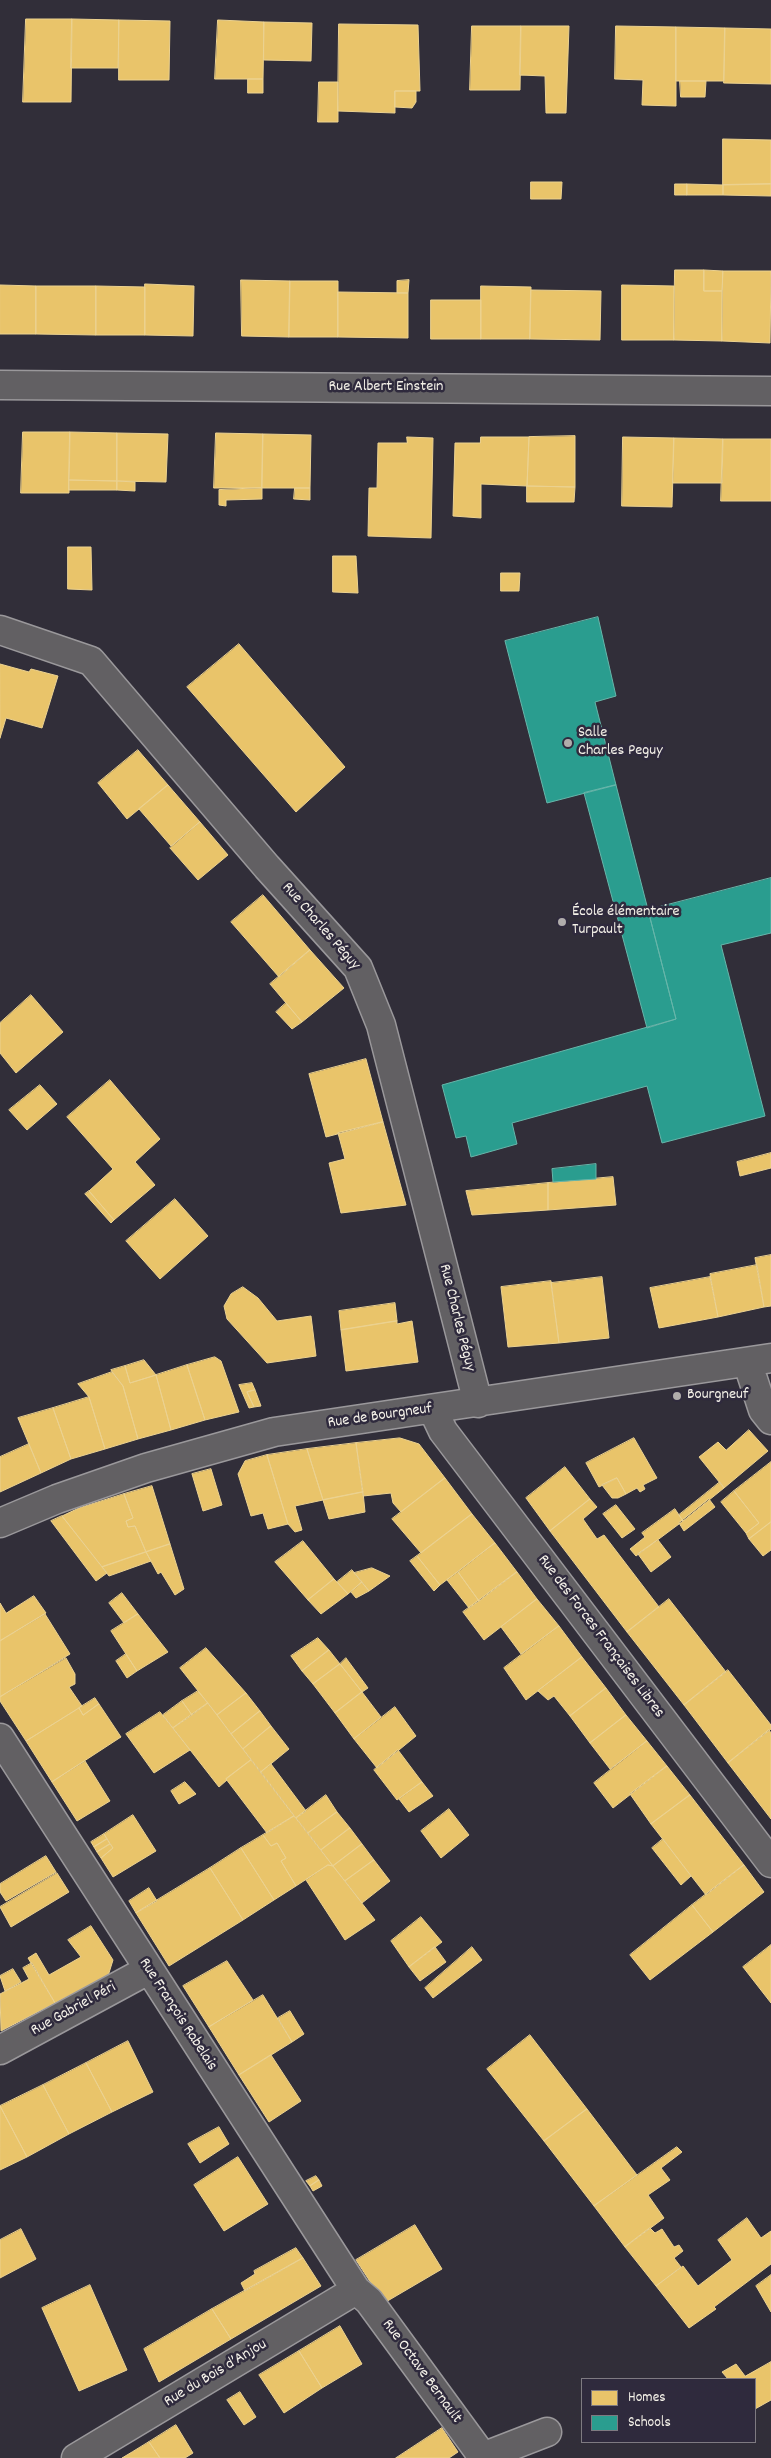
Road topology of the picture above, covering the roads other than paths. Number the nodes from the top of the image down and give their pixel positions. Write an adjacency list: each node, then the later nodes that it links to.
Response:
1 (0, 384): 2 (street, Rue Albert Einstein)
2 (771, 391)
3 (0, 630): 5 (street, Rue Charles Péguy)
4 (759, 1361): 5 (street, Rue de Bourgneuf); 7 (street)
5 (478, 1403): 6 (street, Rue de Bourgneuf)
6 (433, 1410): 8 (street, Rue de Bourgneuf); 10 (street, Rue des Forces Françaises Libres)
7 (771, 1420)
8 (0, 1523)
9 (0, 1738): 11 (street, Rue François Rabelais)
10 (771, 1863)
11 (148, 1970): 12 (street, Rue Gabriel Péri); 13 (street, Rue François Rabelais)
12 (0, 2050)
13 (356, 2290): 15 (street, Rue du Bois d’Anjou); 16 (street, Rue Octave Bernault)
14 (547, 2432): 16 (street, Rue Octave Bernault)
15 (81, 2457)
16 (481, 2457)

